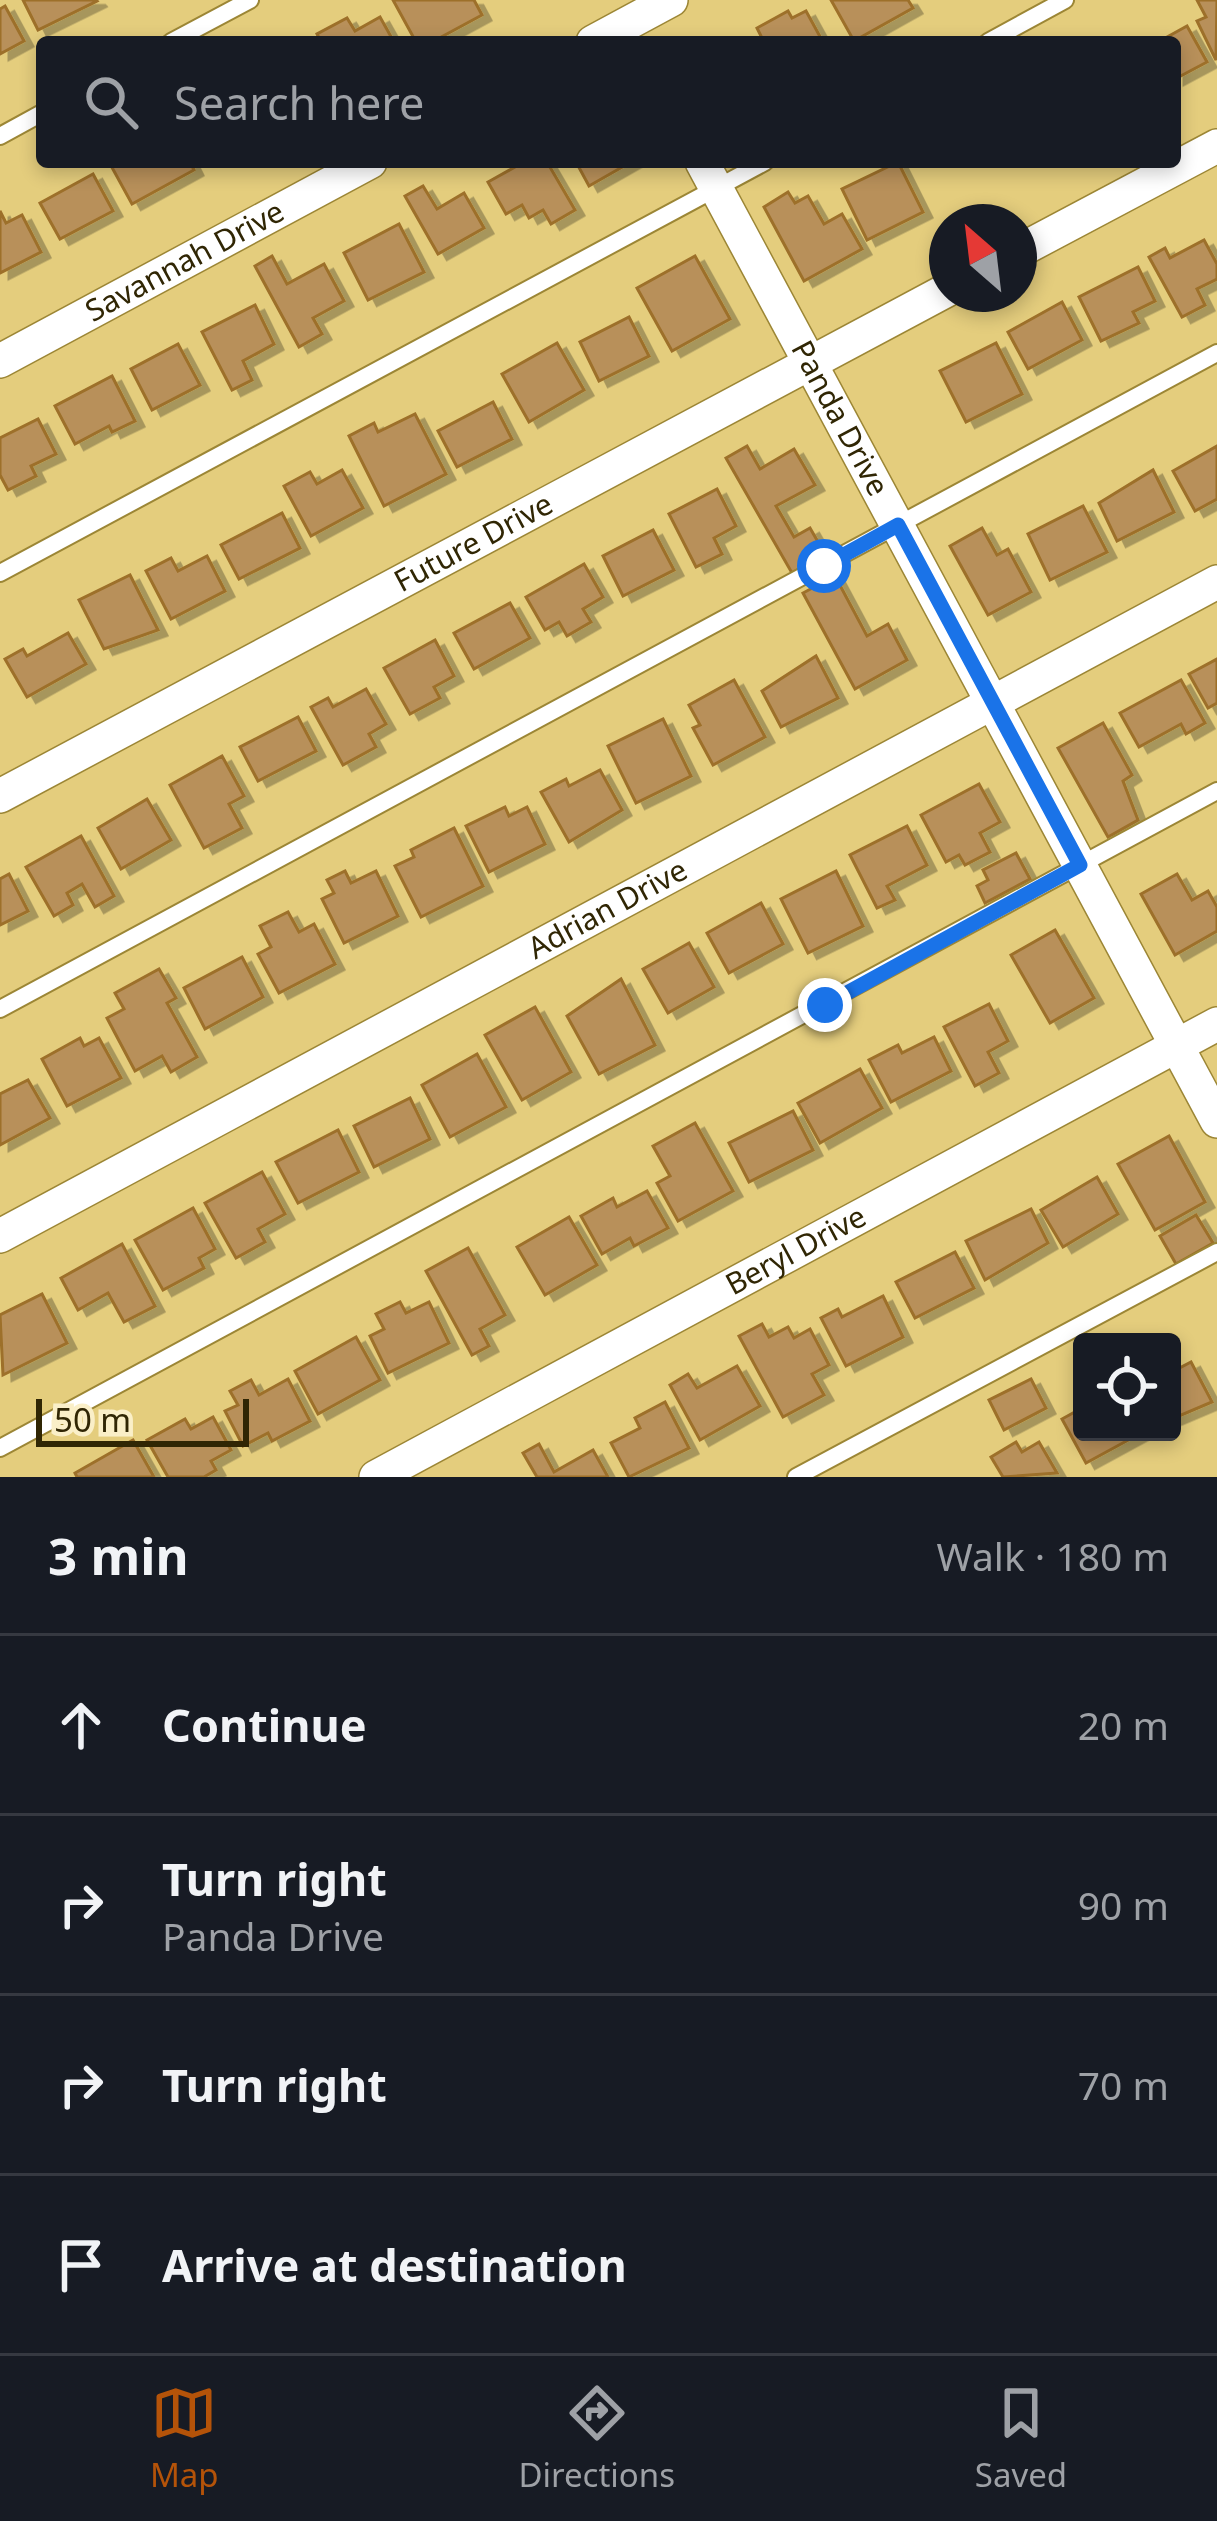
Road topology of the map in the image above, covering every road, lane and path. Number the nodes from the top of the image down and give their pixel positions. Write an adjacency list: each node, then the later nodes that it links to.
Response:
1 (250, 0): 5 (lane)
2 (671, 0): 4 (street)
3 (1065, 0): 6 (lane)
4 (626, 22)
5 (182, 36)
6 (999, 36)
7 (36, 115): 8 (lane)
8 (0, 136)
9 (1217, 146): 10 (street)
10 (1181, 165)
11 (359, 168): 18 (street, Savannah Drive)
12 (739, 168): 14 (lane)
13 (1176, 168): 15 (street)
14 (709, 175): 19 (street, Panda Drive); 21 (lane)
15 (1037, 241)
16 (929, 300): 19 (street, Future Drive)
17 (1217, 353): 20 (lane)
18 (0, 362)
19 (811, 362): 20 (street, Panda Drive); 25 (street, Future Drive)
20 (898, 525): 23 (street, Panda Drive); 27 (lane)
21 (0, 573)
22 (1217, 582): 23 (street, Adrian Drive)
23 (994, 702): 26 (street, Panda Drive); 31 (street, Adrian Drive)
24 (1217, 791): 26 (lane)
25 (0, 796)
26 (1080, 865): 29 (street, Panda Drive); 33 (lane)
27 (0, 1009)
28 (1217, 1024): 29 (street, Beryl Drive)
29 (1177, 1046): 30 (street, Panda Drive); 34 (street, Beryl Drive)
30 (1217, 1121)
31 (0, 1236)
32 (1217, 1252): 35 (lane)
33 (0, 1448)
34 (376, 1477)
35 (796, 1477)

